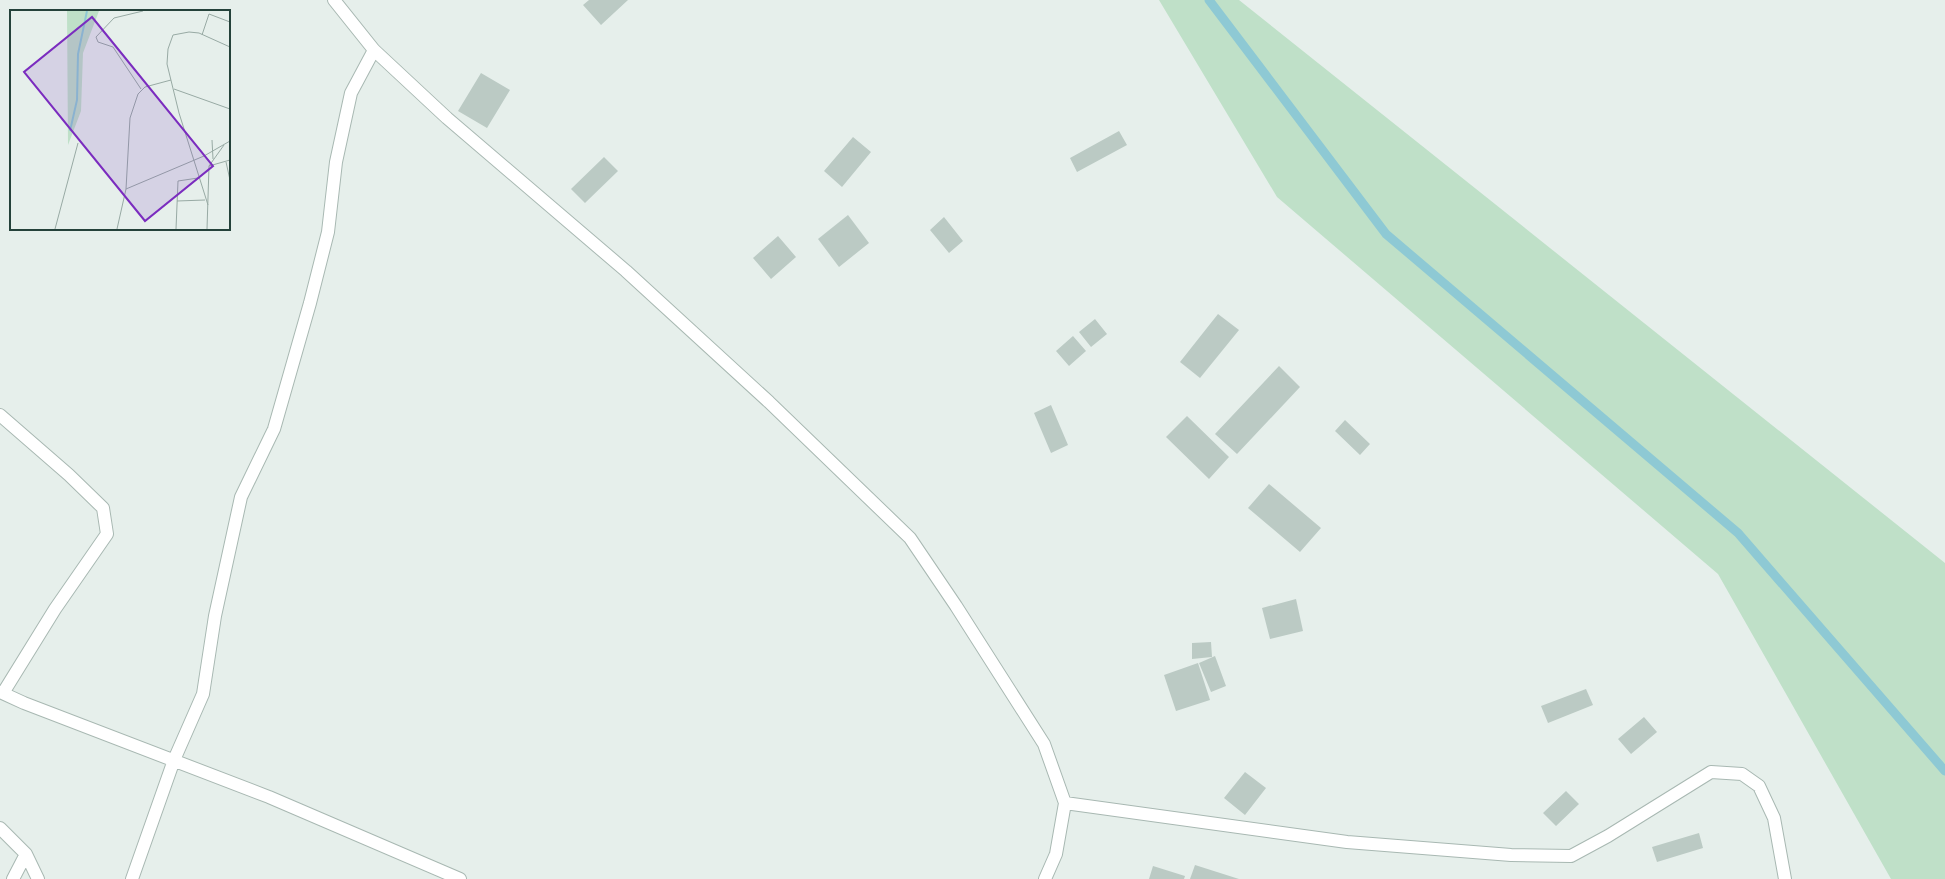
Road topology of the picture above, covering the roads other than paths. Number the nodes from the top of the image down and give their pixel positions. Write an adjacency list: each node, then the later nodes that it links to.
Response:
1 (334, 0): 2 (street)
2 (374, 50): 5 (street); 6 (street)
3 (0, 415): 4 (street)
4 (1, 692): 5 (street)
5 (174, 760): 11 (street); 12 (street)
6 (1064, 803): 13 (street); 14 (street)
7 (0, 828): 8 (street)
8 (26, 854): 9 (street); 10 (street)
9 (13, 879)
10 (38, 879)
11 (132, 879)
12 (460, 879)
13 (1044, 879)
14 (1785, 879)

